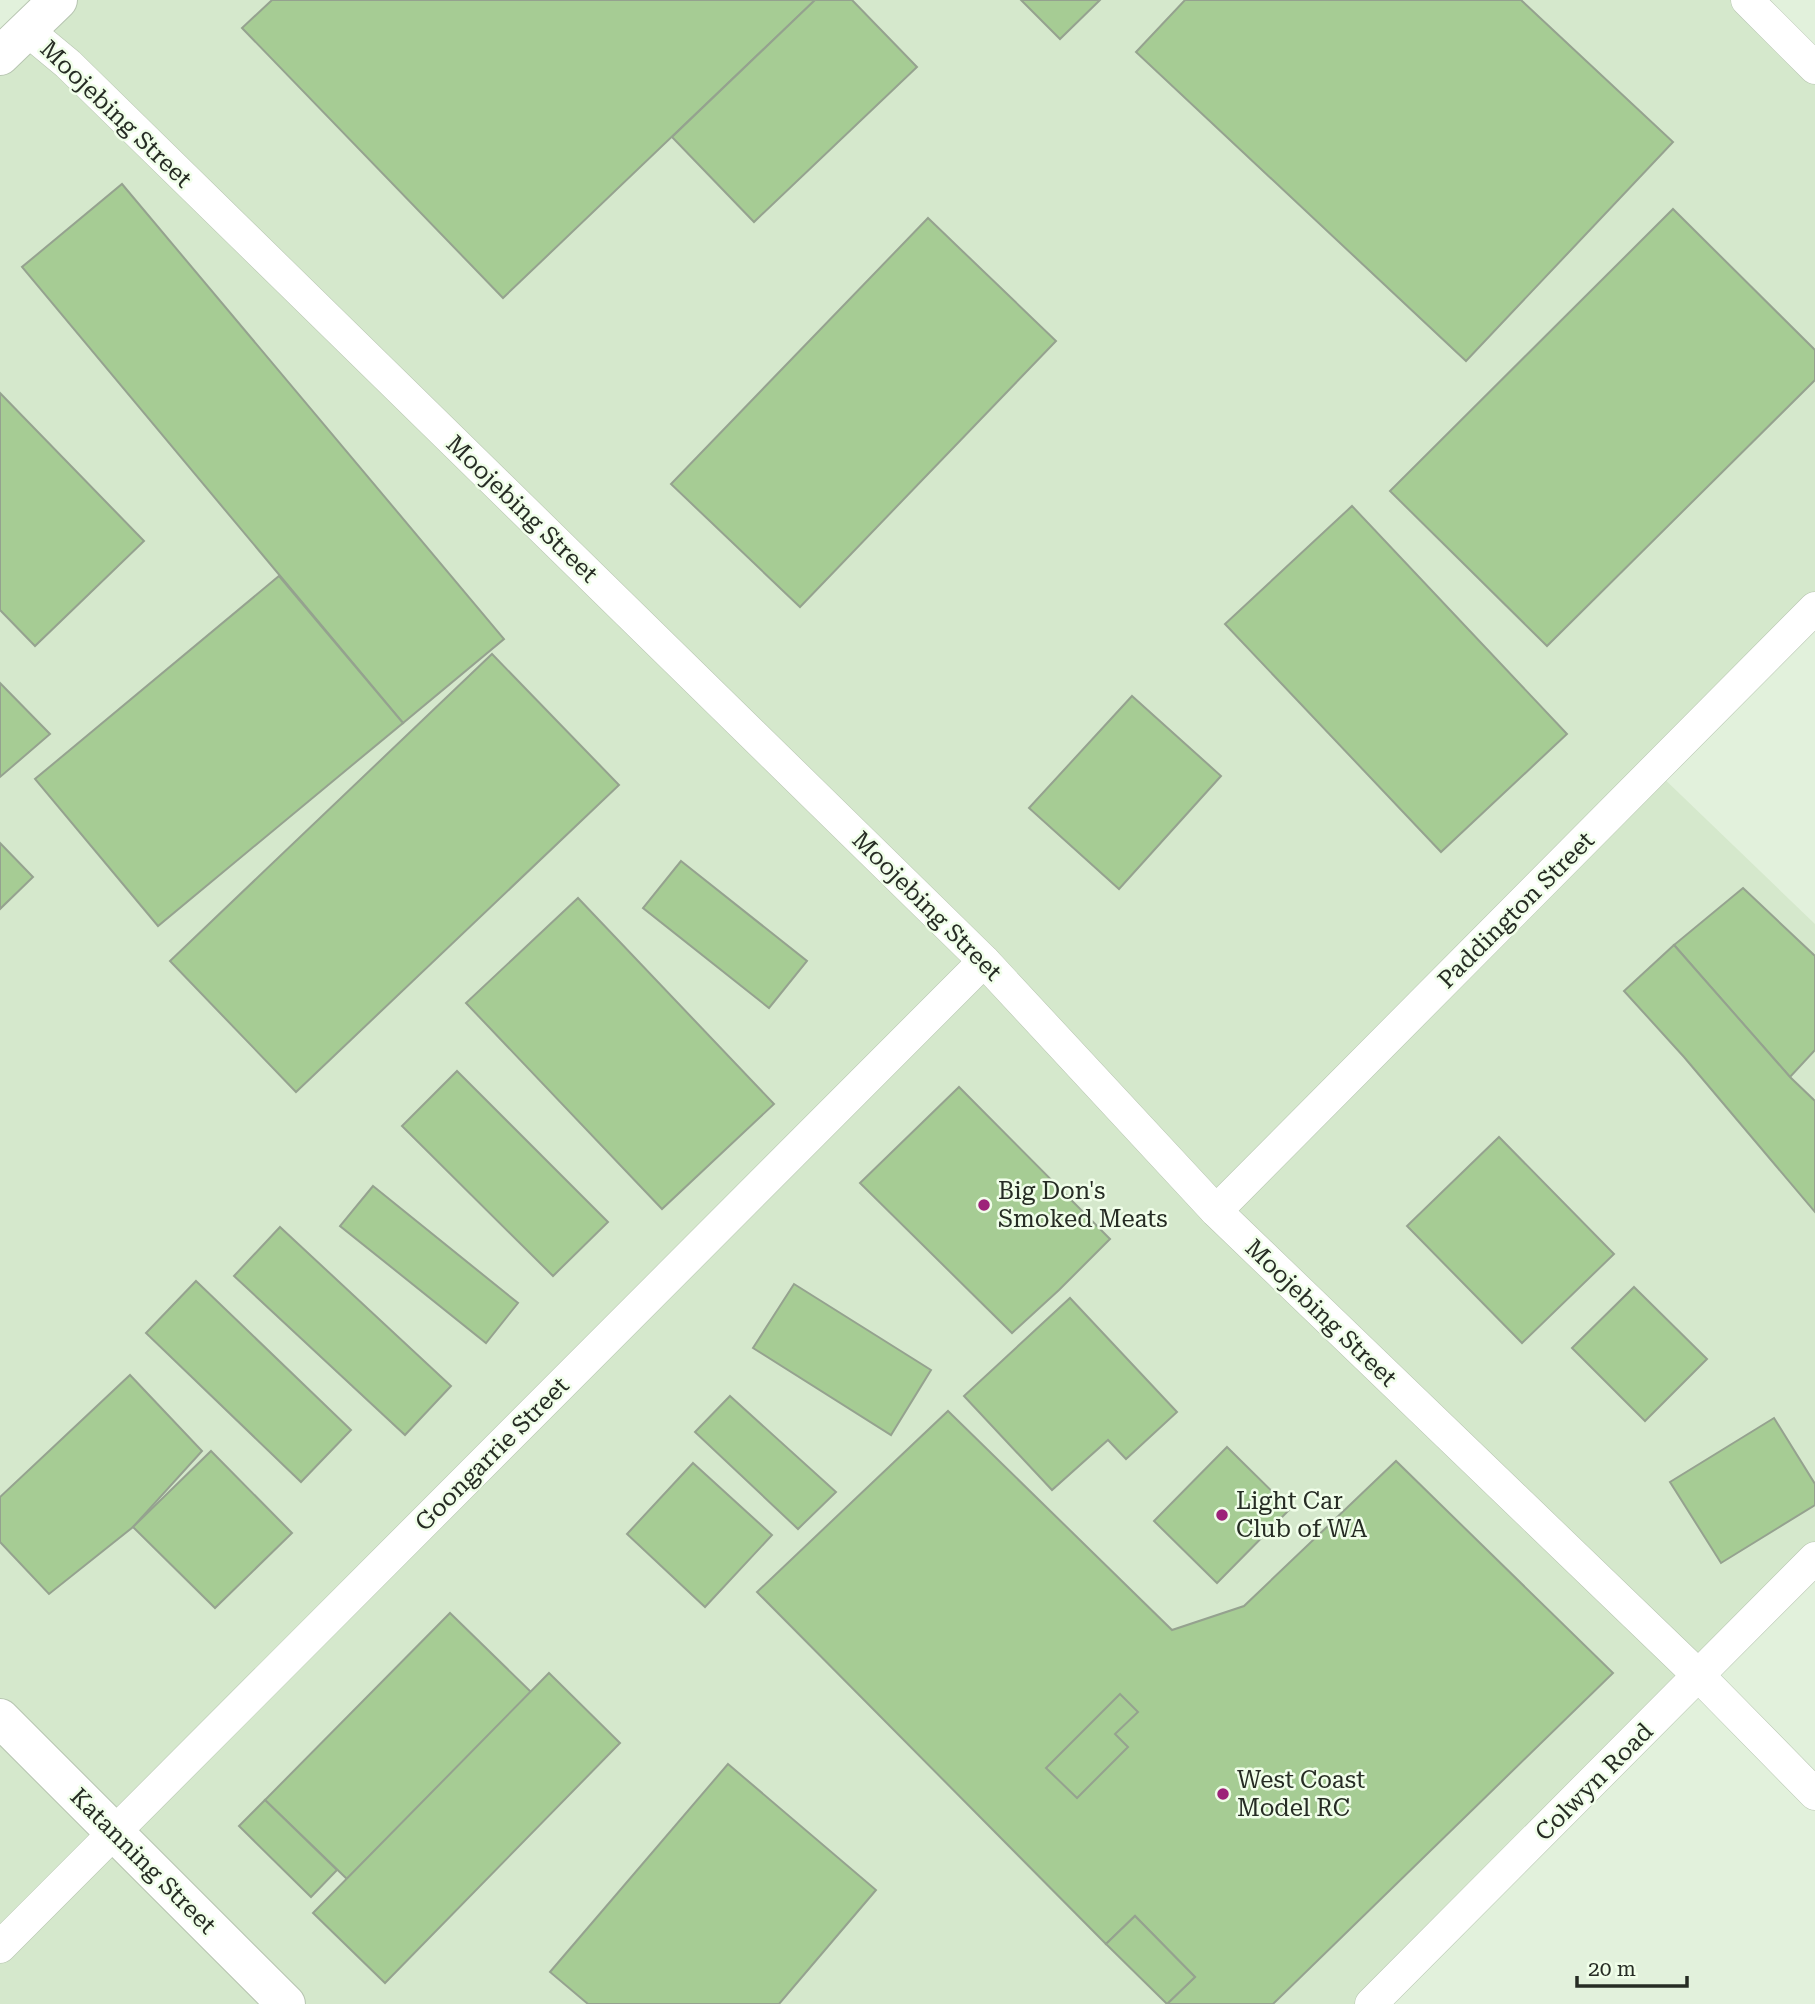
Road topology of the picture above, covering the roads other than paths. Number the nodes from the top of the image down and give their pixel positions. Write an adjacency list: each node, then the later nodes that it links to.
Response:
1 (58, 0): 3 (main road)
2 (1747, 0): 4 (street)
3 (13, 43): 6 (street, Moojebing Street)
4 (1815, 68)
5 (1815, 608): 7 (street, Paddington Street)
6 (984, 961): 7 (street, Moojebing Street); 12 (street, Goongarrie Street)
7 (1216, 1211): 9 (street, Moojebing Street)
8 (1815, 1558): 9 (street, Colwyn Road)
9 (1699, 1676): 11 (street, Moojebing Street); 15 (street, Colwyn Road)
10 (0, 1718): 12 (main road, Katanning Street)
11 (1815, 1794)
12 (114, 1832): 13 (street, Goongarrie Street); 14 (main road, Katanning Street)
13 (0, 1947)
14 (286, 2004)
15 (1371, 2004)

